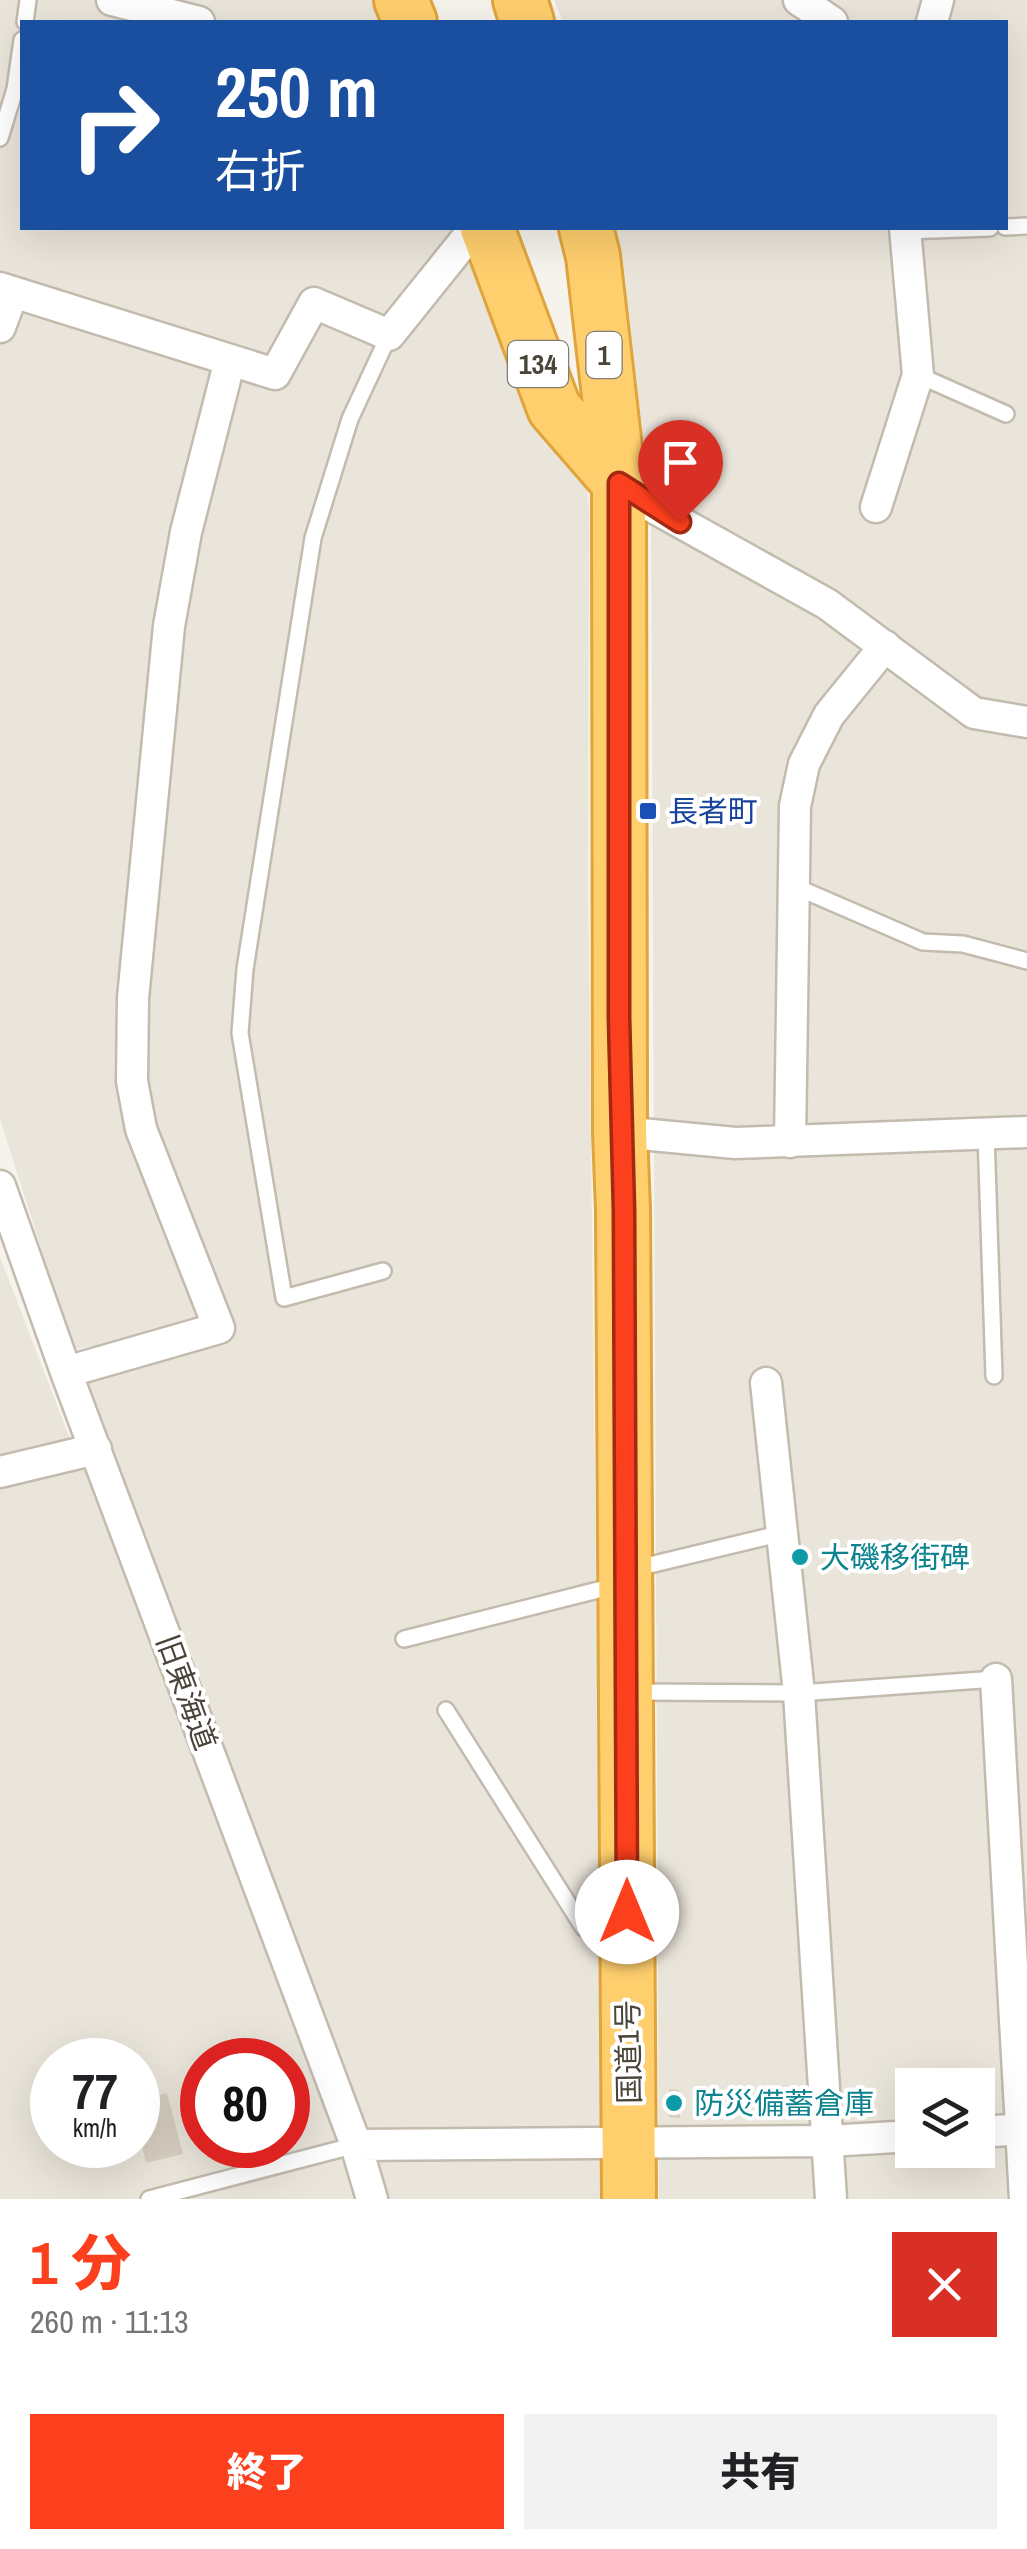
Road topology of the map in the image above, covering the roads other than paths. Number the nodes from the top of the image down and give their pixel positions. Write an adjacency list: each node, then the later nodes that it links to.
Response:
1 (113, 0): 3 (street)
2 (799, 0): 4 (street)
3 (190, 20)
4 (829, 20)
5 (20, 51): 6 (lane)
6 (13, 89): 7 (lane)
7 (0, 138)
8 (473, 230): 14 (street)
9 (488, 230): 18 (highway, 134)
10 (587, 230): 18 (highway, 国道1号 / 1)
11 (905, 230): 16 (street)
12 (6, 290): 13 (street); 15 (street)
13 (0, 326)
14 (389, 336): 15 (street); 29 (lane)
15 (230, 360): 30 (street)
16 (918, 376): 17 (lane); 19 (street)
17 (1006, 414)
18 (619, 483): 20 (street); 24 (highway, 国道1号 / 1)
19 (876, 507)
20 (885, 646): 21 (street); 22 (street)
21 (1027, 722)
22 (794, 886): 23 (lane); 27 (street)
23 (1027, 961)
24 (620, 1132): 27 (street); 36 (highway, 国道1号 / 1)
25 (1027, 1132): 26 (street)
26 (986, 1134): 27 (street); 31 (lane)
27 (790, 1142)
28 (0, 1186): 30 (street, 旧東海道)
29 (383, 1271)
30 (66, 1372): 33 (street, 旧東海道)
31 (994, 1376)
32 (766, 1383): 35 (street)
33 (96, 1449): 34 (street); 48 (street, 旧東海道)
34 (0, 1472)
35 (783, 1533): 36 (lane); 40 (street)
36 (625, 1577): 37 (lane); 39 (highway, 国道1号 / 1)
37 (404, 1639)
38 (996, 1679): 40 (lane); 43 (street)
39 (625, 1692): 40 (lane); 42 (highway, 国道1号 / 1)
40 (799, 1693): 46 (street)
41 (446, 1710): 42 (lane)
42 (627, 1948): 47 (highway, 国道1号 / 1)
43 (1024, 2130): 44 (street); 53 (street)
44 (995, 2131)
45 (895, 2137): 46 (street)
46 (829, 2141): 47 (street); 52 (street)
47 (629, 2142): 48 (street); 51 (highway, 国道1号 / 1)
48 (356, 2145): 49 (lane); 50 (street, 旧東海道)
49 (149, 2199)
50 (372, 2199)
51 (630, 2199)
52 (831, 2199)
53 (1026, 2199)

